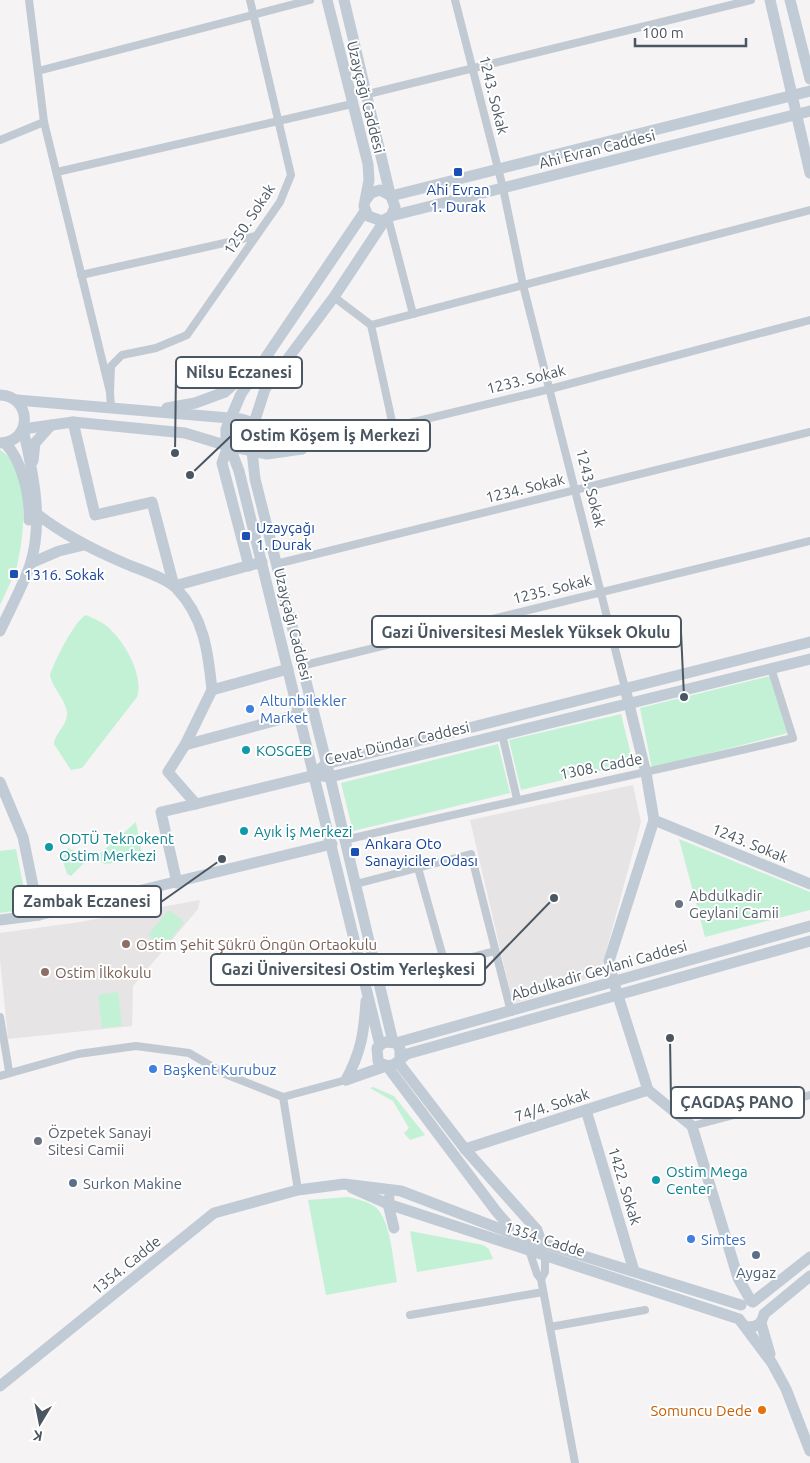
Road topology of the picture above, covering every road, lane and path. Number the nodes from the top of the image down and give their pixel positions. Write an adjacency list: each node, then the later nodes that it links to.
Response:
1 (29, 0): 12 (street)
2 (250, 0): 10 (street, 1250. Sokak)
3 (310, 0): 10 (street)
4 (327, 0): 17 (main road, Uzayçağı Caddesi)
5 (344, 0): 15 (main road, Uzayçağı Caddesi)
6 (455, 0): 11 (street, 1243. Sokak)
7 (751, 0): 11 (street)
8 (770, 0): 16 (main road)
9 (790, 0): 13 (main road)
10 (254, 14): 12 (street); 20 (street, 1250. Sokak)
11 (472, 69): 15 (street); 23 (street, 1243. Sokak)
12 (38, 71): 21 (street)
13 (810, 79)
14 (810, 91): 16 (main road, Ahi Evran Caddesi)
15 (368, 94): 27 (main road, Uzayçağı Caddesi)
16 (793, 96): 19 (main road); 23 (main road, Ahi Evran Caddesi)
17 (352, 104): 20 (street); 28 (main road, Uzayçağı Caddesi)
18 (810, 111): 19 (main road, Ahi Evran Caddesi)
19 (797, 113): 25 (main road); 26 (main road, Ahi Evran Caddesi)
20 (279, 120): 24 (street); 31 (street, 1250. Sokak)
21 (44, 122): 22 (street); 24 (street)
22 (0, 140)
23 (497, 169): 26 (street, 1243. Sokak); 27 (main road, Ahi Evran Caddesi)
24 (57, 172): 32 (street)
25 (810, 173)
26 (503, 188): 30 (main road, Ahi Evran Caddesi); 33 (street, 1243. Sokak)
27 (390, 195): 28 (main road); 30 (main road)
28 (365, 206): 30 (main road); 38 (main road, Uzayçağı Caddesi)
29 (810, 210): 33 (street)
30 (388, 218): 34 (main road); 35 (street)
31 (256, 236): 32 (street); 40 (street, 1250. Sokak)
32 (82, 275): 40 (street)
33 (523, 285): 35 (street); 39 (street, 1243. Sokak)
34 (334, 297): 37 (street); 47 (main road)
35 (413, 314): 37 (street)
36 (810, 320): 39 (street, 1233. Sokak)
37 (370, 325): 49 (street)
38 (268, 354): 44 (main road); 45 (main road, Uzayçağı Caddesi)
39 (550, 389): 49 (street, 1233. Sokak); 57 (street, 1243. Sokak)
40 (110, 392): 43 (street)
41 (0, 394): 42 (main road)
42 (17, 400): 43 (main road); 50 (main road)
43 (111, 409): 44 (main road)
44 (148, 412): 45 (main road)
45 (231, 418): 47 (main road); 53 (main road, Uzayçağı Caddesi)
46 (73, 422): 48 (main road); 53 (main road); 65 (main road)
47 (254, 423): 54 (main road); 55 (main road, Uzayçağı Caddesi)
48 (50, 425): 50 (main road); 56 (main road)
49 (393, 426): 54 (street, 1233. Sokak)
50 (23, 429): 52 (main road); 56 (main road)
51 (810, 432): 57 (street, 1234. Sokak)
52 (2, 443): 67 (main road)
53 (228, 446): 55 (main road); 61 (main road, Uzayçağı Caddesi); 64 (main road, Uzayçağı Caddesi)
54 (302, 449): 55 (main road)
55 (252, 451): 63 (main road, Uzayçağı Caddesi)
56 (32, 470): 58 (main road)
57 (576, 490): 63 (street, 1234. Sokak); 66 (street, 1243. Sokak)
58 (37, 514): 60 (main road); 62 (main road)
59 (810, 540): 66 (street, 1235. Sokak)
60 (84, 545): 62 (main road); 65 (main road)
61 (262, 562): 64 (main road); 73 (main road, Uzayçağı Caddesi)
62 (31, 564): 68 (main road)
63 (276, 564): 71 (main road, Uzayçağı Caddesi)
64 (249, 566): 65 (main road)
65 (174, 586): 75 (main road)
66 (602, 590): 71 (street, 1235. Sokak); 74 (street, 1243. Sokak)
67 (0, 616)
68 (0, 631)
69 (810, 642): 74 (main road, Cevat Dündar Caddesi)
70 (810, 658): 72 (main road, Cevat Dündar Caddesi)
71 (301, 666): 80 (main road, Uzayçağı Caddesi)
72 (771, 668): 76 (main road, Cevat Dündar Caddesi); 81 (street, 1308. Cadde)
73 (288, 669): 75 (main road); 77 (main road, Uzayçağı Caddesi)
74 (626, 688): 76 (main road, 1243. Sokak); 80 (main road, Cevat Dündar Caddesi)
75 (212, 690): 79 (main road)
76 (629, 703): 78 (main road, Cevat Dündar Caddesi); 81 (main road, 1243. Sokak)
77 (300, 714): 79 (main road); 82 (main road, Uzayçağı Caddesi)
78 (502, 734): 83 (main road, Cevat Dündar Caddesi); 85 (street)
79 (185, 745): 86 (main road)
80 (326, 764): 82 (main road, Cevat Dündar Caddesi); 83 (main road, Uzayçağı Caddesi)
81 (646, 773): 85 (street, 1308. Cadde); 87 (main road, 1243. Sokak)
82 (315, 775): 83 (main road, Cevat Dündar Caddesi); 86 (main road); 89 (main road, Uzayçağı Caddesi)
83 (330, 777): 88 (main road, Uzayçağı Caddesi)
84 (0, 782): 94 (main road)
85 (517, 799): 88 (street, 1308. Cadde)
86 (196, 804): 91 (main road)
87 (654, 820): 93 (main road, 1243. Sokak); 100 (main road)
88 (345, 840): 92 (main road, Uzayçağı Caddesi)
89 (332, 844): 91 (main road); 102 (main road, Uzayçağı Caddesi)
90 (418, 868): 92 (street); 98 (street); 99 (street)
91 (177, 883): 94 (main road)
92 (356, 884): 101 (main road, Uzayçağı Caddesi)
93 (810, 884)
94 (39, 915): 95 (main road)
95 (0, 920)
96 (810, 926): 100 (main road, Abdulkadir Geylani Caddesi)
97 (810, 941): 103 (main road, Abdulkadir Geylani Caddesi)
98 (496, 951): 99 (street); 104 (street)
99 (445, 964): 101 (street)
100 (613, 980): 103 (main road); 104 (main road, Abdulkadir Geylani Caddesi)
101 (379, 981): 106 (main road, Uzayçağı Caddesi)
102 (366, 988): 107 (main road, Uzayçağı Caddesi); 111 (main road)
103 (619, 995): 108 (main road, Abdulkadir Geylani Caddesi); 112 (main road)
104 (511, 1012): 106 (main road, Abdulkadir Geylani Caddesi)
105 (0, 1017): 109 (street)
106 (394, 1043): 107 (main road, Abdulkadir Geylani Caddesi); 108 (main road, Uzayçağı Caddesi)
107 (379, 1046): 108 (main road, Uzayçağı Caddesi); 111 (main road)
108 (393, 1064): 111 (main road, Abdulkadir Geylani Caddesi); 117 (main road); 122 (main road)
109 (9, 1072): 110 (street); 114 (street)
110 (0, 1076)
111 (346, 1080): 114 (street)
112 (648, 1090): 115 (main road, 74/4. Sokak); 116 (main road)
113 (810, 1095): 116 (street)
114 (283, 1097): 120 (street)
115 (586, 1110): 117 (main road, 74/4. Sokak); 131 (main road, 1422. Sokak)
116 (692, 1126): 135 (main road)
117 (465, 1149): 127 (main road)
118 (344, 1184): 119 (main road, 1354. Cadde); 120 (main road, 1354. Cadde); 123 (main road, 1354. Cadde)
119 (391, 1188): 121 (main road, 1354. Cadde); 123 (main road)
120 (298, 1190): 142 (main road, 1354. Cadde)
121 (406, 1194): 124 (main road); 125 (main road, 1354. Cadde)
122 (486, 1198): 125 (main road); 126 (main road)
123 (388, 1204): 124 (main road, 1354. Cadde); 124 (main road)
124 (403, 1208): 128 (main road, 1354. Cadde)
125 (475, 1218): 126 (main road, 1354. Cadde)
126 (516, 1235): 127 (main road, 1354. Cadde); 128 (main road)
127 (543, 1242): 129 (main road); 131 (main road, 1354. Cadde)
128 (529, 1250): 129 (main road, 1354. Cadde); 133 (street)
129 (545, 1255): 133 (street); 139 (main road, 1354. Cadde)
130 (810, 1257): 135 (main road)
131 (634, 1270): 135 (main road, 1354. Cadde)
132 (810, 1276): 138 (main road, 1354. Cadde)
133 (541, 1278): 134 (street)
134 (543, 1292): 137 (street); 140 (street)
135 (747, 1303): 138 (main road); 139 (main road)
136 (645, 1310): 140 (street)
137 (410, 1315)
138 (762, 1318): 139 (main road, 1354. Cadde); 141 (main road)
139 (742, 1322): 141 (main road)
140 (550, 1328): 144 (street)
141 (772, 1363): 143 (main road)
142 (0, 1386)
143 (810, 1451)
144 (575, 1463)

